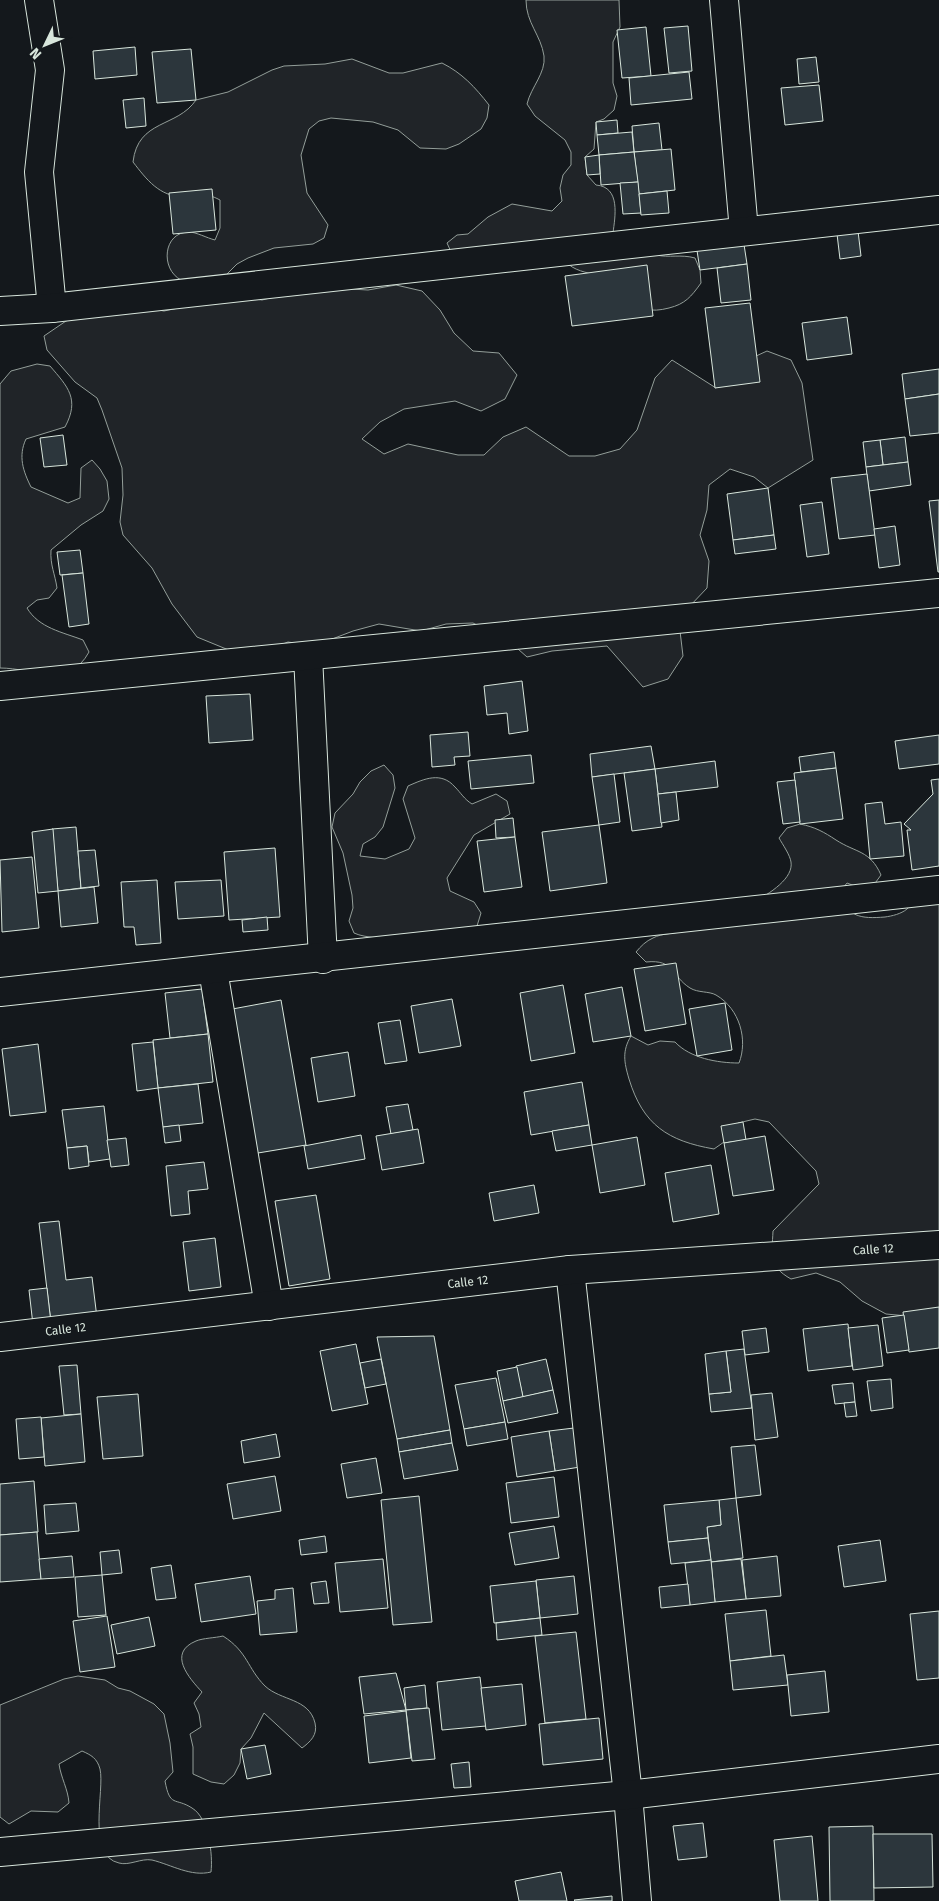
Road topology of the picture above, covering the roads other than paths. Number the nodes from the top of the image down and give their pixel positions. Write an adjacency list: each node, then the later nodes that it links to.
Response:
1 (39, 0): 5 (street)
2 (724, 0): 4 (street)
3 (939, 210): 4 (street)
4 (744, 231): 5 (street)
5 (52, 308): 6 (street)
6 (0, 311)
7 (939, 593): 8 (street)
8 (308, 656): 9 (street); 11 (street)
9 (0, 686)
10 (939, 890): 11 (street)
11 (323, 959): 12 (street)
12 (213, 970): 13 (street); 16 (street)
13 (0, 992)
14 (939, 1245): 15 (street, Calle 12)
15 (570, 1270): 16 (street, Calle 12); 19 (street)
16 (269, 1306): 17 (street, Calle 12)
17 (0, 1337)
18 (939, 1759): 19 (street)
19 (628, 1795): 20 (street); 21 (street)
20 (0, 1852)
21 (637, 1901)

